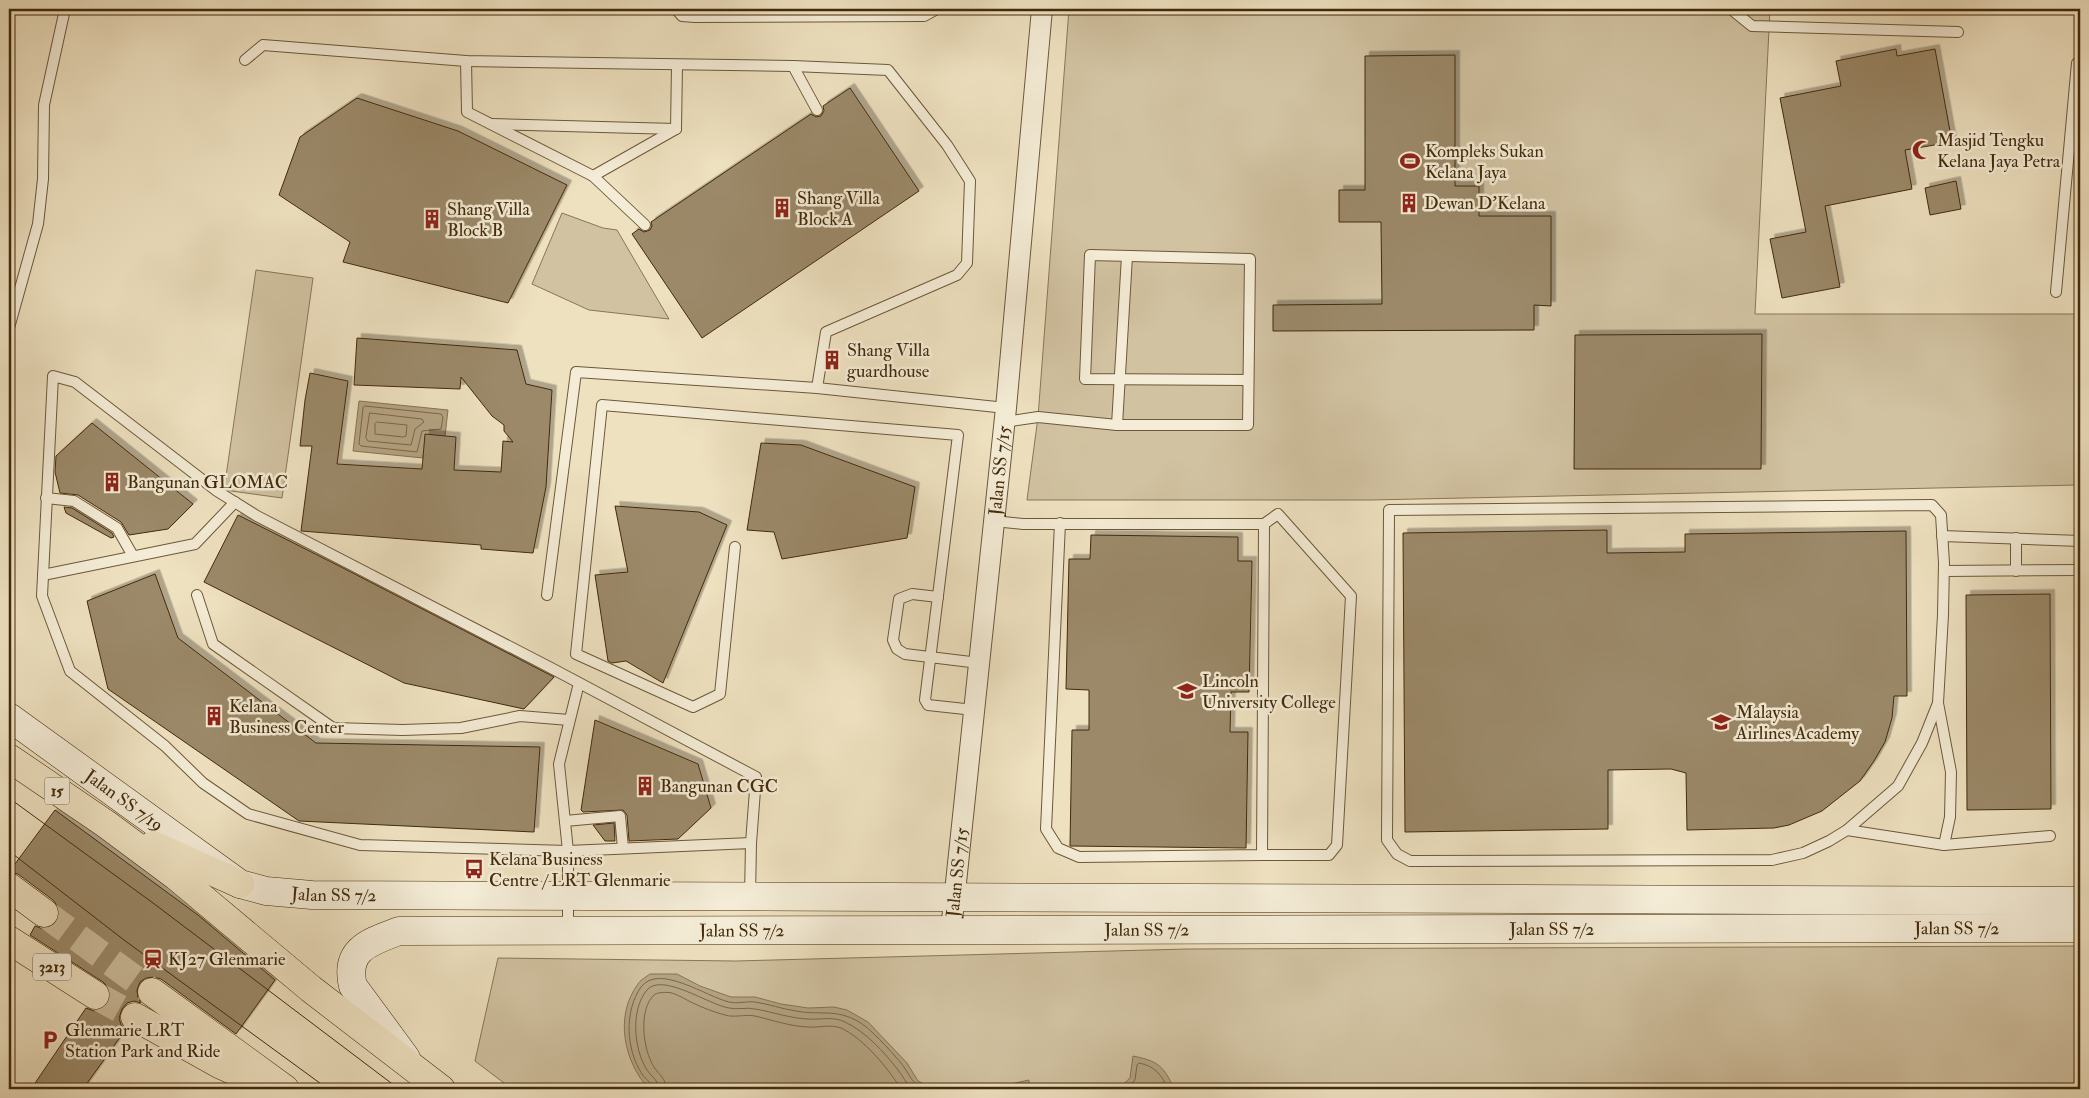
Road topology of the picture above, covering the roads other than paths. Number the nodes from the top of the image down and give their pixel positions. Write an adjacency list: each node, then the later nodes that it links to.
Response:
1 (65, 9): 19 (lane)
2 (676, 9): 3 (lane)
3 (937, 9)
4 (1042, 9): 23 (street, Jalan SS 7/15)
5 (1731, 9): 6 (lane)
6 (1958, 32)
7 (245, 60): 8 (lane)
8 (466, 61): 10 (lane); 13 (lane)
9 (2077, 63): 18 (lane)
10 (677, 65): 11 (lane); 14 (lane)
11 (793, 66): 12 (lane); 22 (lane)
12 (817, 110)
13 (490, 124): 14 (lane); 15 (lane)
14 (676, 129): 15 (lane)
15 (592, 176): 16 (lane)
16 (645, 225)
17 (1127, 256): 20 (lane); 20 (lane); 21 (lane)
18 (2056, 292)
19 (9, 328)
20 (1119, 380): 21 (lane); 24 (lane)
21 (1248, 380): 24 (lane)
22 (817, 388): 23 (lane); 40 (lane)
23 (1005, 415): 24 (lane); 27 (street, Jalan SS 7/15)
24 (1117, 426)
25 (46, 498): 26 (lane); 34 (lane); 38 (lane)
26 (235, 502): 34 (lane); 44 (lane)
27 (994, 521): 28 (lane); 43 (street, Jalan SS 7/15)
28 (1060, 522): 29 (lane); 58 (lane)
29 (1264, 524): 58 (lane); 58 (lane)
30 (1942, 536): 31 (lane); 36 (lane); 52 (lane)
31 (2016, 538): 32 (lane); 37 (lane)
32 (2080, 540)
33 (735, 547): 41 (lane)
34 (133, 556): 38 (lane)
35 (2080, 570): 37 (lane)
36 (1944, 571): 37 (lane); 45 (lane)
37 (2016, 571)
38 (43, 575): 57 (lane)
39 (197, 595): 48 (lane)
40 (547, 595)
41 (938, 597): 42 (lane); 42 (lane)
42 (930, 658): 43 (lane); 46 (lane)
43 (979, 664): 46 (street, Jalan SS 7/15)
44 (579, 682): 48 (lane); 54 (lane)
45 (1938, 703): 52 (lane); 55 (lane)
46 (974, 710): 63 (street, Jalan SS 7/15)
47 (9, 717): 59 (street, Jalan SS 7/19)
48 (569, 720): 50 (lane)
49 (9, 758): 51 (main road, 15)
50 (565, 821): 56 (lane); 57 (lane)
51 (106, 824): 59 (main road); 73 (main road, 15)
52 (1847, 830): 55 (lane)
53 (2050, 836): 55 (lane)
54 (751, 843): 56 (lane); 62 (lane)
55 (1944, 845)
56 (623, 848): 57 (lane)
57 (568, 851): 61 (lane)
58 (1262, 854)
59 (240, 884): 61 (street, Jalan SS 7/2)
60 (9, 887): 65 (main road)
61 (568, 896): 62 (street, Jalan SS 7/2); 67 (lane)
62 (750, 897): 63 (street, Jalan SS 7/2)
63 (955, 897): 64 (street, Jalan SS 7/2); 68 (street, Jalan SS 7/15)
64 (2080, 901)
65 (44, 913)
66 (2080, 928): 68 (street, Jalan SS 7/2)
67 (568, 930): 68 (street, Jalan SS 7/2); 73 (street, Jalan SS 7/2)
68 (952, 930)
69 (9, 940): 71 (main road, 3213)
70 (152, 992): 75 (main road)
71 (94, 994)
72 (135, 1017): 74 (main road)
73 (414, 1069): 76 (main road, 15)
74 (274, 1089)
75 (286, 1089)
76 (441, 1089)

